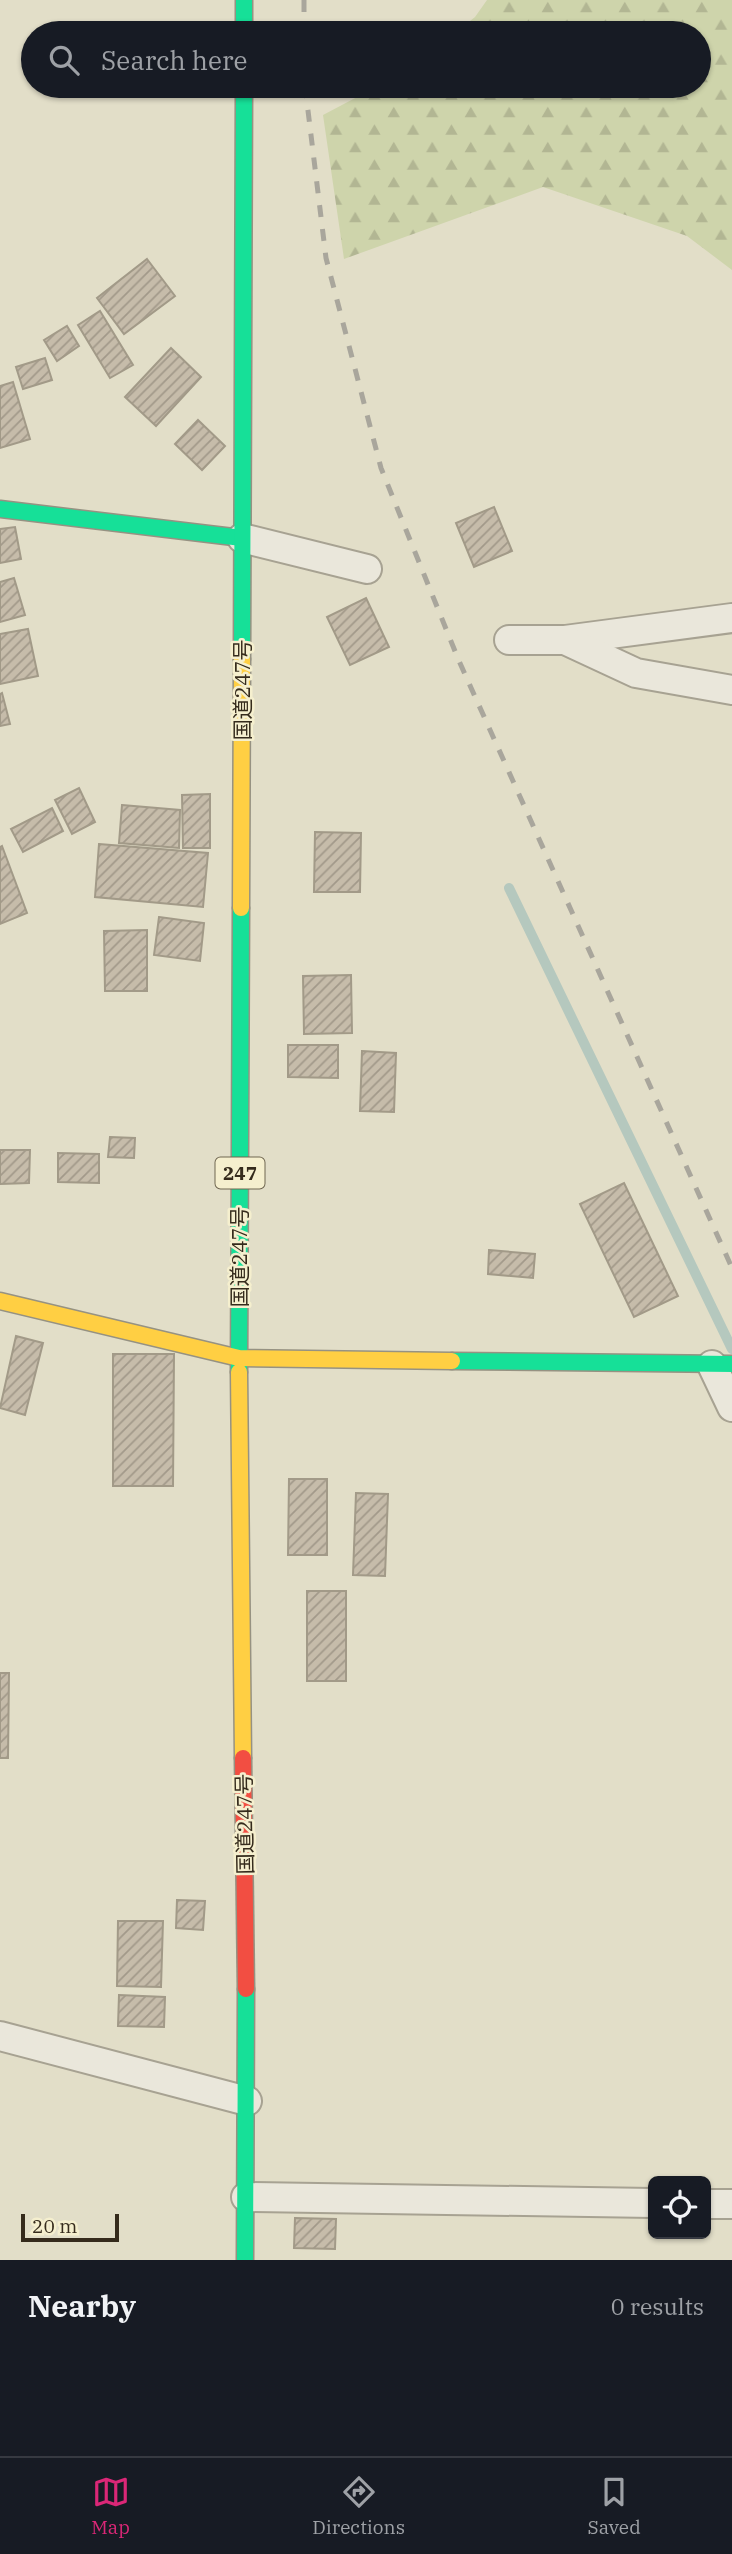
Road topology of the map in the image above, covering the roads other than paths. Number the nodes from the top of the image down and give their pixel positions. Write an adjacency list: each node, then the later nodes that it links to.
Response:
1 (244, 0): 2 (main road)
2 (244, 21)
3 (244, 98): 5 (main road, 国道247号 / 247)
4 (0, 509): 5 (main road)
5 (242, 538): 6 (street); 12 (main road, 国道247号 / 247)
6 (367, 569)
7 (732, 618): 9 (street)
8 (509, 640): 9 (street)
9 (565, 640): 10 (street)
10 (732, 690)
11 (0, 1301): 12 (main road)
12 (239, 1358): 13 (main road); 16 (main road, 国道247号 / 247)
13 (721, 1364): 14 (street)
14 (732, 1407)
15 (0, 2036): 16 (street)
16 (247, 2101): 17 (main road, 国道247号 / 247)
17 (246, 2197): 18 (street); 21 (main road, 国道247号 / 247)
18 (648, 2203)
19 (711, 2204): 20 (street)
20 (732, 2204)
21 (245, 2260)

